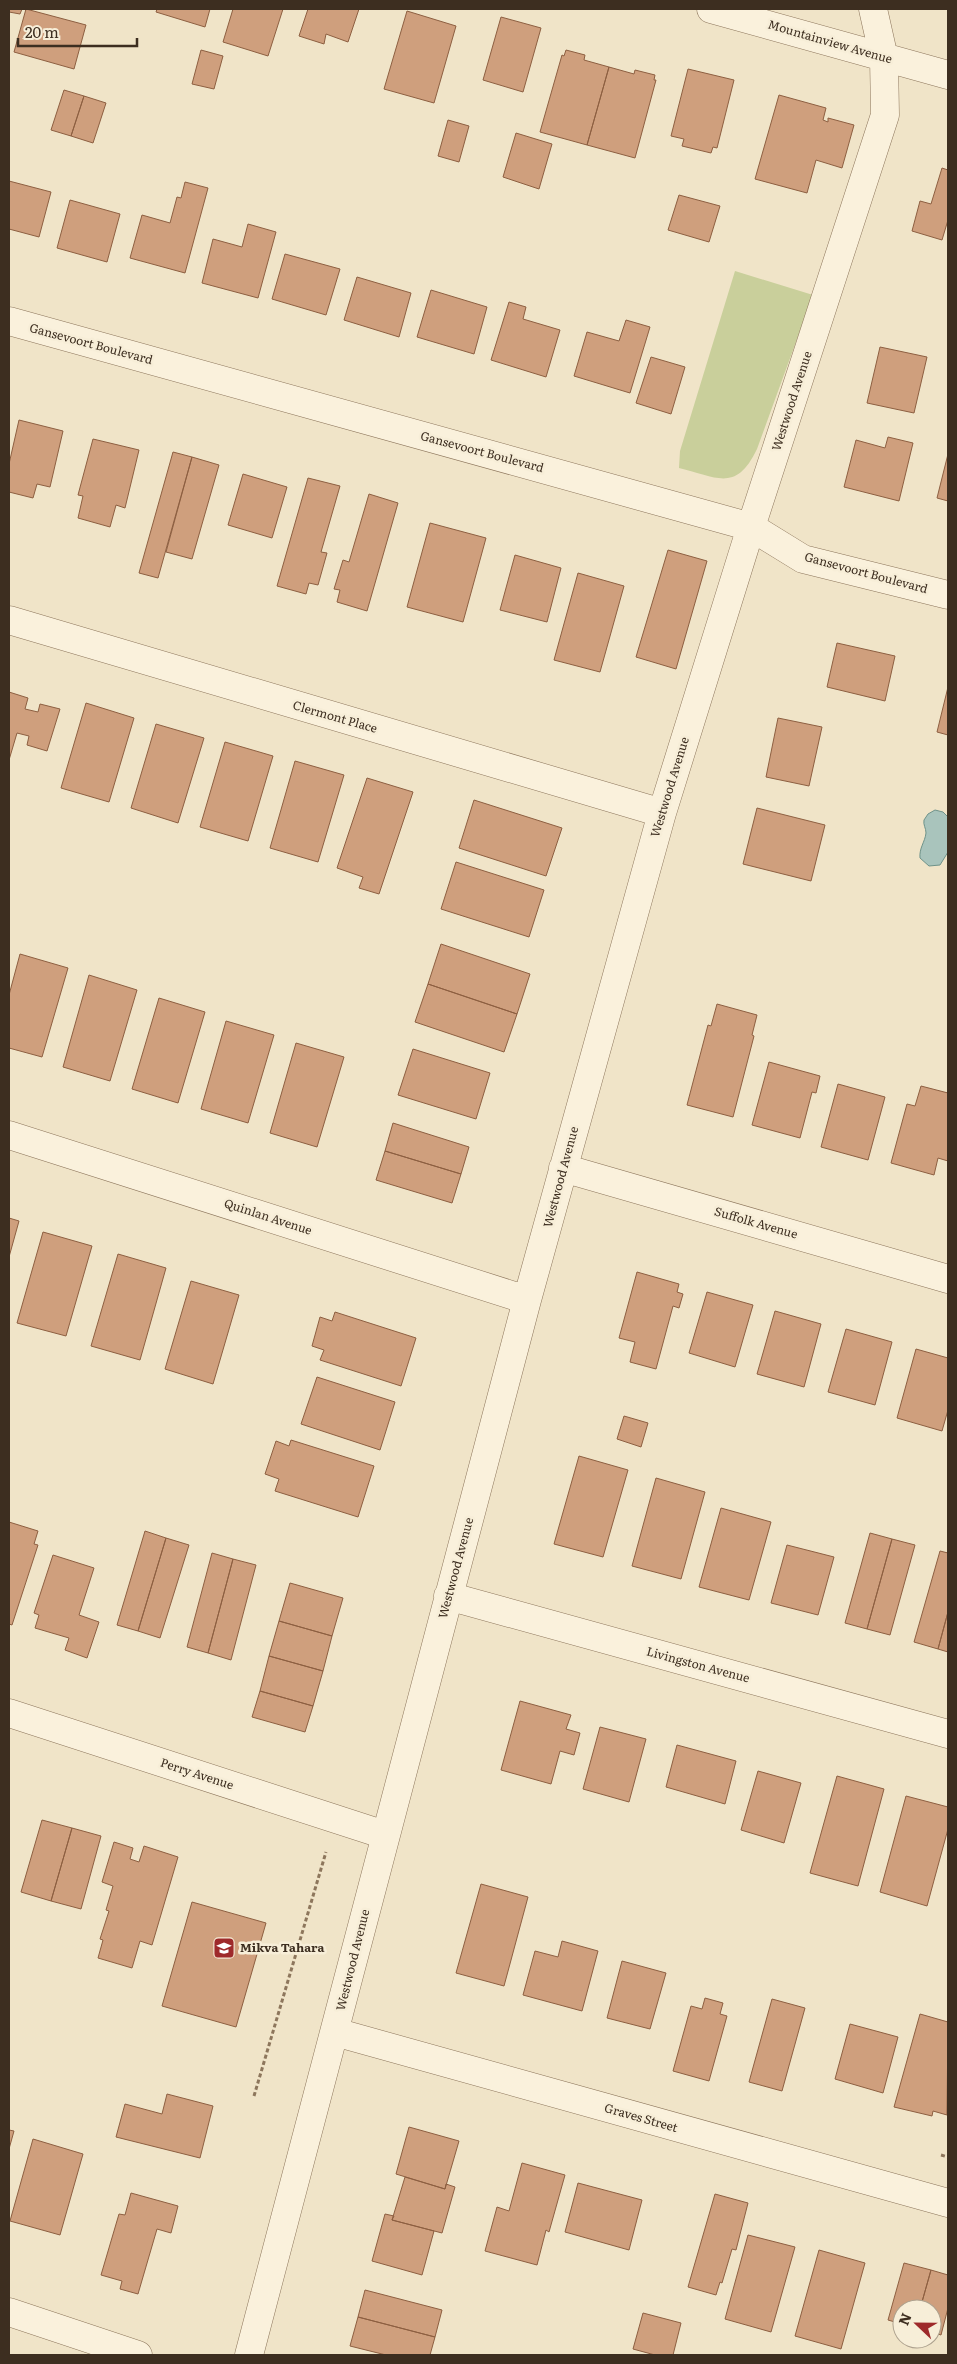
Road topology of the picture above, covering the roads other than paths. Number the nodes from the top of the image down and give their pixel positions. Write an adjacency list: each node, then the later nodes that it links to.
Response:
1 (711, 9): 3 (street, Mountainview Avenue)
2 (873, 9): 3 (street, Westwood Avenue)
3 (884, 58): 4 (street, Mountainview Avenue); 6 (street, Westwood Avenue)
4 (948, 76)
5 (9, 321): 6 (street, Gansevoort Boulevard)
6 (751, 527): 7 (street, Gansevoort Boulevard); 9 (street, Westwood Avenue)
7 (948, 595)
8 (9, 620): 9 (street, Clermont Place)
9 (662, 813): 11 (street, Westwood Avenue)
10 (9, 1135): 13 (street, Quinlan Avenue)
11 (563, 1168): 12 (street, Suffolk Avenue); 13 (street, Westwood Avenue)
12 (948, 1279)
13 (527, 1300): 14 (street, Westwood Avenue)
14 (448, 1596): 16 (street, Livingston Avenue); 17 (street, Westwood Avenue)
15 (9, 1713): 17 (street, Perry Avenue)
16 (948, 1734)
17 (385, 1835): 18 (street, Westwood Avenue)
18 (334, 2032): 19 (street, Graves Street); 22 (street, Westwood Avenue)
19 (948, 2203)
20 (9, 2312): 21 (street)
21 (138, 2355)
22 (249, 2355)

